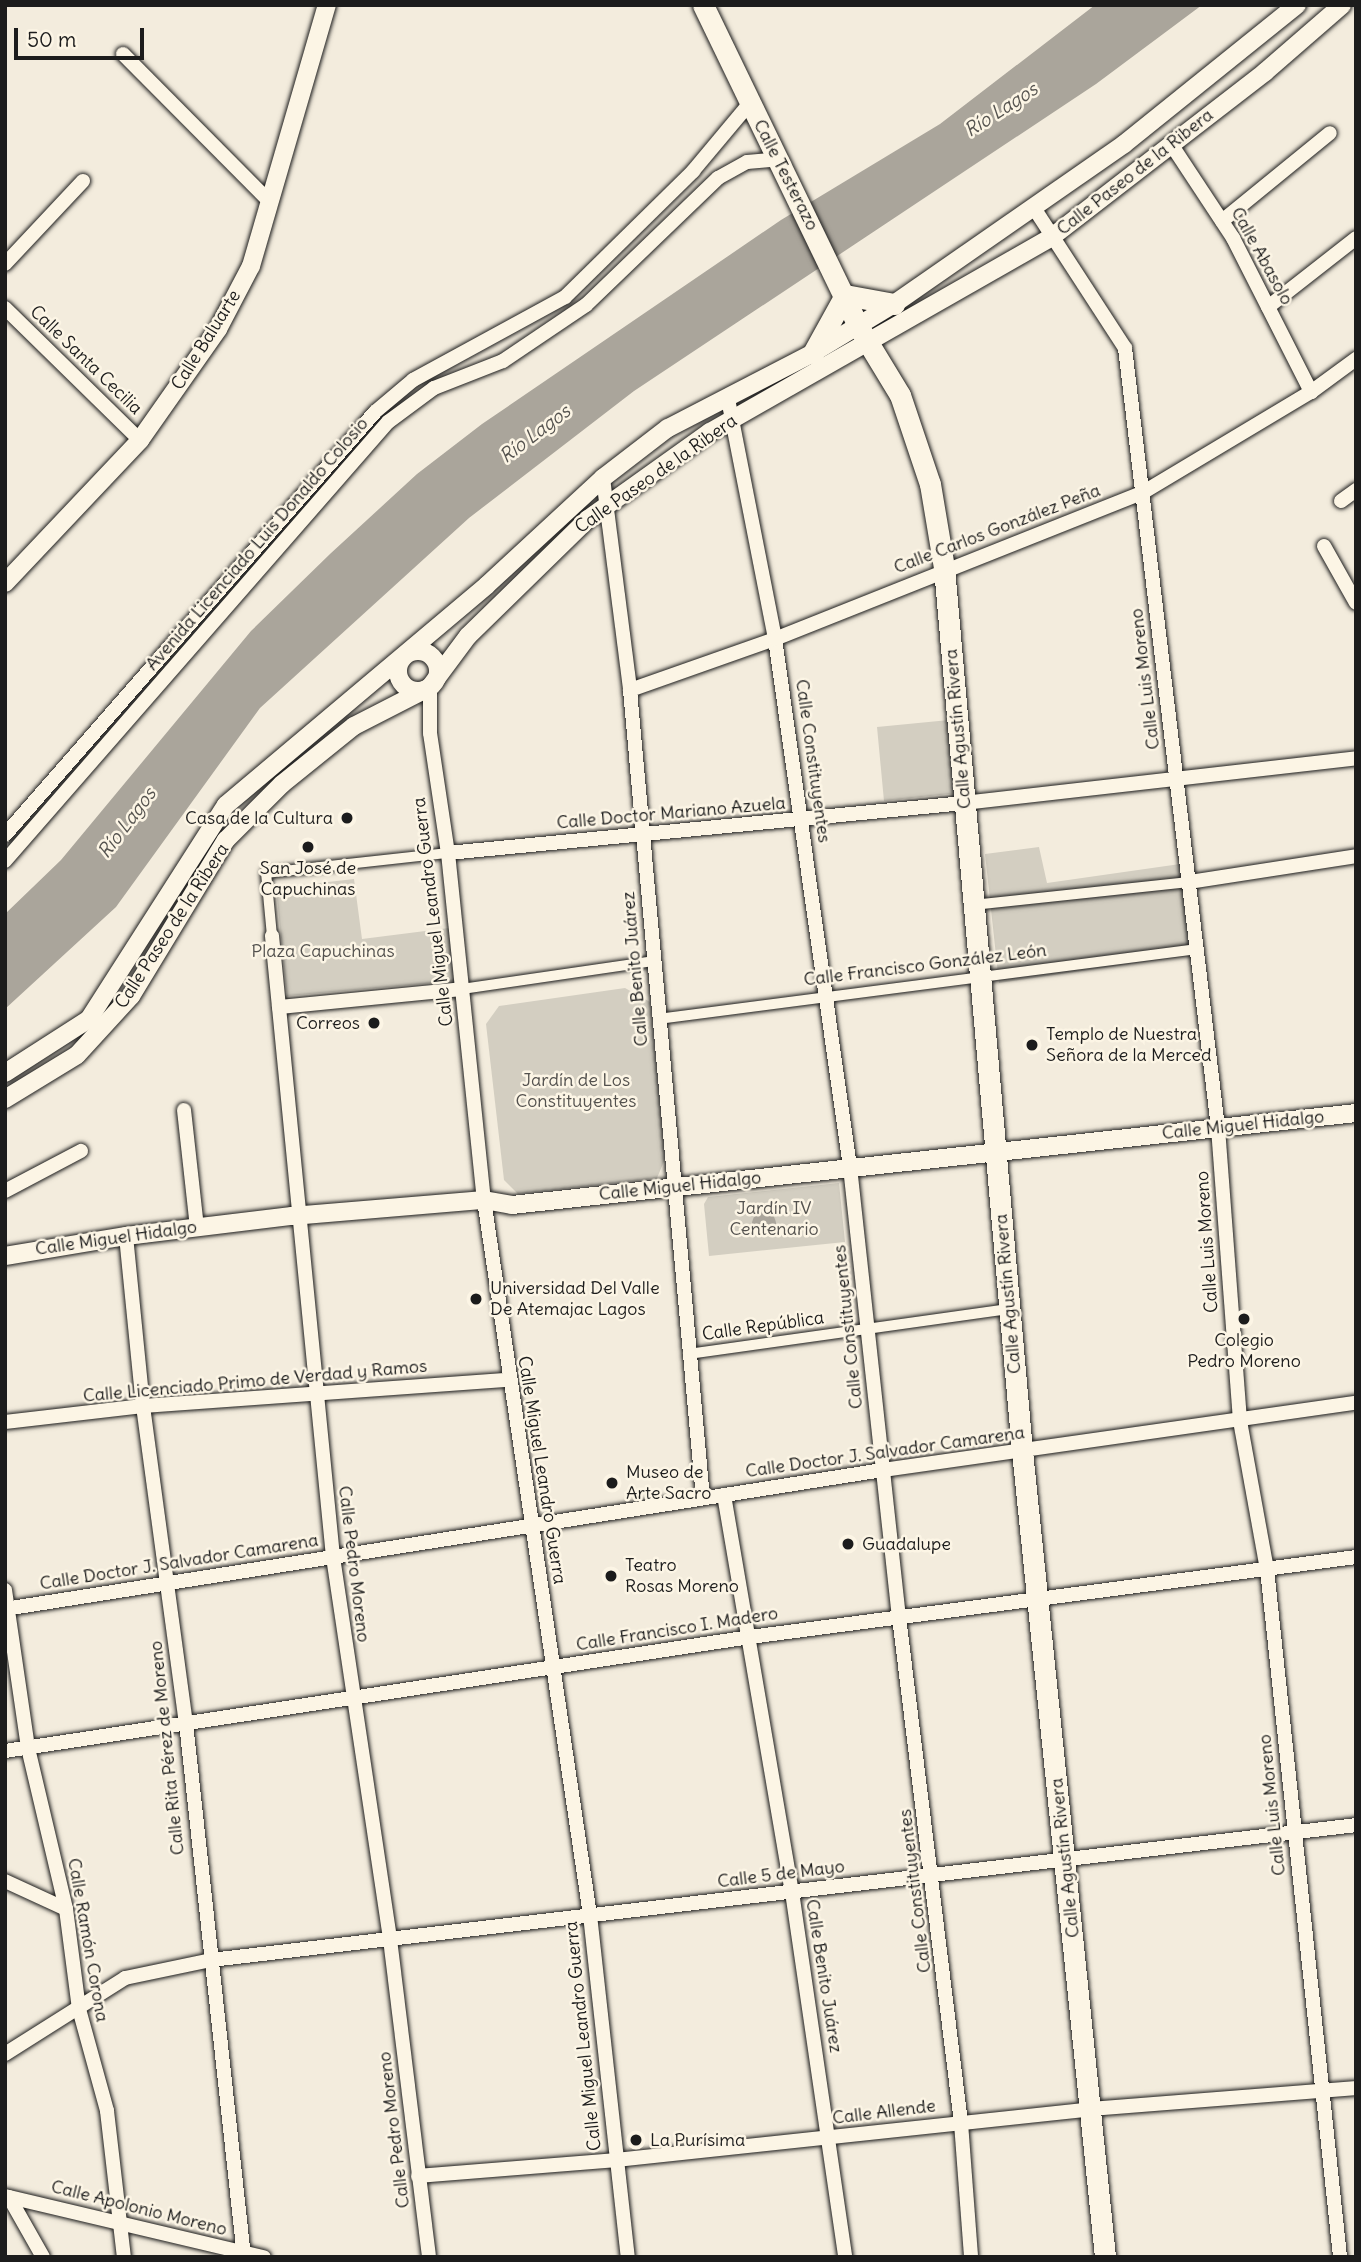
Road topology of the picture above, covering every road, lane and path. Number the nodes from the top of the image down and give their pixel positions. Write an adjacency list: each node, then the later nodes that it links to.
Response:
1 (327, 5): 11 (street, Calle Baluarte)
2 (703, 5): 6 (main road, Calle Testerazo)
3 (1297, 5): 12 (street, Calle Paseo de la Ribera)
4 (1342, 5): 8 (street, Calle Paseo de la Ribera)
5 (123, 54): 11 (street)
6 (749, 104): 9 (main road, Calle Testerazo); 46 (street, Avenida Licenciado Luis Donaldo Colosio)
7 (1330, 133): 13 (street)
8 (1171, 144): 13 (street, Calle Abasolo); 14 (street, Calle Paseo de la Ribera)
9 (779, 159): 17 (main road, Calle Testerazo); 49 (street, Avenida Licenciado Luis Donaldo Colosio)
10 (83, 181): 16 (street)
11 (269, 201): 27 (street, Calle Baluarte)
12 (1034, 208): 14 (street, Calle Luis Moreno); 18 (street, Calle Paseo de la Ribera)
13 (1222, 221): 19 (street, Calle Abasolo)
14 (1054, 236): 21 (street, Calle Paseo de la Ribera); 30 (street, Calle Luis Moreno)
15 (1356, 238): 19 (street)
16 (5, 264)
17 (844, 293): 18 (main road); 21 (main road, Calle Testerazo); 22 (main road)
18 (894, 304): 21 (street, Calle Paseo de la Ribera)
19 (1268, 307): 24 (street, Calle Abasolo)
20 (5, 308): 27 (street, Calle Santa Cecilia)
21 (864, 335): 22 (street, Calle Paseo de la Ribera); 26 (street, Calle Paseo de la Ribera); 34 (main road, Calle Agustín Rivera)
22 (813, 353): 25 (street, Calle Paseo de la Ribera)
23 (1356, 359): 24 (street, Calle Carlos González Peña)
24 (1311, 392): 30 (street, Calle Carlos González Peña)
25 (728, 399): 26 (street, Calle Constituyentes); 28 (street, Calle Paseo de la Ribera)
26 (733, 419): 32 (street, Calle Paseo de la Ribera); 37 (street, Calle Constituyentes)
27 (140, 440): 35 (street, Calle Baluarte)
28 (603, 478): 32 (street, Calle Benito Juárez); 38 (street, Calle Paseo de la Ribera)
29 (1356, 490): 31 (street)
30 (1142, 493): 34 (street, Calle Carlos González Peña); 42 (street, Calle Luis Moreno)
31 (1341, 501)
32 (608, 504): 39 (street, Calle Paseo de la Ribera); 40 (street, Calle Benito Juárez)
33 (1324, 546): 36 (street)
34 (944, 568): 37 (street, Calle Carlos González Peña); 43 (main road, Calle Agustín Rivera)
35 (5, 583)
36 (1356, 603)
37 (775, 639): 40 (street, Calle Carlos González Peña); 44 (street, Calle Constituyentes)
38 (406, 654): 39 (street); 39 (street); 60 (street, Calle Paseo de la Ribera)
39 (430, 687): 47 (street, Calle Miguel Leandro Guerra); 61 (street, Calle Paseo de la Ribera)
40 (630, 690): 45 (street, Calle Benito Juárez)
41 (1356, 758): 42 (street, Calle Doctor Mariano Azuela)
42 (1176, 777): 43 (street, Calle Doctor Mariano Azuela); 50 (street, Calle Luis Moreno)
43 (964, 803): 44 (street, Calle Doctor Mariano Azuela); 51 (main road, Calle Agustín Rivera)
44 (802, 820): 45 (street, Calle Doctor Mariano Azuela); 57 (street, Calle Constituyentes)
45 (643, 834): 47 (street, Calle Doctor Mariano Azuela); 54 (street, Calle Benito Juárez)
46 (5, 835)
47 (448, 853): 52 (street, Calle Pedro Moreno); 56 (street, Calle Miguel Leandro Guerra)
48 (1356, 856): 50 (street)
49 (5, 861)
50 (1189, 882): 51 (street); 53 (street, Calle Luis Moreno)
51 (973, 905): 55 (main road, Calle Agustín Rivera)
52 (272, 936): 58 (street, Calle Pedro Moreno)
53 (1197, 949): 55 (street, Calle Francisco González León); 64 (street, Calle Luis Moreno)
54 (653, 961): 56 (street); 59 (street, Calle Benito Juárez)
55 (979, 978): 57 (street, Calle Francisco González León); 65 (main road, Calle Agustín Rivera)
56 (462, 989): 58 (street); 70 (street, Calle Miguel Leandro Guerra)
57 (827, 997): 59 (street, Calle Francisco González León); 67 (street, Calle Constituyentes)
58 (279, 1007): 71 (street, Calle Pedro Moreno)
59 (658, 1019): 68 (street, Calle Benito Juárez)
60 (5, 1073)
61 (5, 1100)
62 (184, 1110): 72 (street)
63 (1356, 1113): 64 (street, Calle Miguel Hidalgo)
64 (1218, 1128): 65 (street, Calle Miguel Hidalgo); 82 (street, Calle Luis Moreno)
65 (994, 1150): 67 (street, Calle Miguel Hidalgo); 75 (main road, Calle Agustín Rivera)
66 (81, 1151): 69 (street)
67 (850, 1167): 68 (street, Calle Miguel Hidalgo); 76 (street, Calle Constituyentes)
68 (672, 1187): 70 (street, Calle Miguel Hidalgo); 77 (street, Calle Benito Juárez)
69 (5, 1191)
70 (484, 1200): 71 (street, Calle Miguel Hidalgo); 78 (street, Calle Miguel Leandro Guerra)
71 (299, 1216): 72 (street, Calle Miguel Hidalgo); 79 (street, Calle Pedro Moreno)
72 (197, 1227): 73 (street, Calle Miguel Hidalgo)
73 (126, 1236): 74 (street, Calle Miguel Hidalgo); 81 (street, Calle Rita Pérez de Moreno)
74 (5, 1256)
75 (1009, 1309): 76 (street, Calle República); 84 (main road, Calle Agustín Rivera)
76 (867, 1329): 77 (street, Calle República); 85 (street, Calle Constituyentes)
77 (688, 1354): 87 (street, Calle Benito Juárez)
78 (508, 1380): 79 (street, Calle Licenciado Primo de Verdad y Ramos); 88 (street, Calle Miguel Leandro Guerra)
79 (314, 1396): 81 (street, Calle Licenciado Primo de Verdad y Ramos); 89 (street, Calle Pedro Moreno)
80 (1356, 1403): 82 (street, Calle Doctor J. Salvador Camarena)
81 (144, 1406): 83 (street, Calle Licenciado Primo de Verdad y Ramos); 92 (street, Calle Rita Pérez de Moreno)
82 (1240, 1421): 84 (street, Calle Doctor J. Salvador Camarena); 91 (street, Calle Luis Moreno)
83 (5, 1422)
84 (1022, 1451): 85 (street, Calle Doctor J. Salvador Camarena); 94 (main road, Calle Agustín Rivera)
85 (883, 1470): 86 (street, Calle Doctor J. Salvador Camarena); 96 (street, Calle Constituyentes)
86 (724, 1495): 87 (street, Calle Doctor J. Salvador Camarena); 97 (street, Calle Benito Juárez)
87 (703, 1498): 88 (street, Calle Doctor J. Salvador Camarena)
88 (531, 1525): 89 (street, Calle Doctor J. Salvador Camarena); 98 (street, Calle Miguel Leandro Guerra)
89 (333, 1557): 92 (street, Calle Doctor J. Salvador Camarena); 99 (street, Calle Pedro Moreno)
90 (1356, 1557): 91 (street, Calle Francisco I. Madero)
91 (1267, 1569): 94 (street, Calle Francisco I. Madero); 104 (street, Calle Luis Moreno)
92 (167, 1584): 95 (street, Calle Doctor J. Salvador Camarena); 100 (street, Calle Rita Pérez de Moreno)
93 (5, 1590): 95 (street, Calle Ramón Corona)
94 (1038, 1599): 96 (street, Calle Francisco I. Madero); 105 (main road, Calle Agustín Rivera)
95 (7, 1609): 101 (street, Calle Ramón Corona)
96 (899, 1617): 97 (street, Calle Francisco I. Madero); 106 (street, Calle Constituyentes)
97 (750, 1637): 98 (street, Calle Francisco I. Madero); 108 (street, Calle Benito Juárez)
98 (553, 1667): 99 (street, Calle Francisco I. Madero); 110 (street, Calle Miguel Leandro Guerra)
99 (352, 1698): 100 (street, Calle Francisco I. Madero); 111 (street, Calle Pedro Moreno)
100 (186, 1723): 101 (street, Calle Francisco I. Madero); 112 (street, Calle Rita Pérez de Moreno)
101 (28, 1748): 102 (street, Calle Francisco I. Madero); 109 (street, Calle Ramón Corona)
102 (5, 1751)
103 (1356, 1825): 104 (street, Calle 5 de Mayo)
104 (1295, 1833): 105 (street, Calle 5 de Mayo); 116 (street, Calle Luis Moreno)
105 (1065, 1860): 106 (street, Calle 5 de Mayo); 117 (main road, Calle Agustín Rivera)
106 (933, 1875): 108 (street, Calle 5 de Mayo); 118 (street, Calle Constituyentes)
107 (5, 1881): 109 (street)
108 (792, 1892): 110 (street, Calle 5 de Mayo); 119 (street, Calle Benito Juárez)
109 (66, 1909): 113 (street, Calle Ramón Corona)
110 (590, 1916): 111 (street, Calle 5 de Mayo); 120 (street, Calle Miguel Leandro Guerra)
111 (390, 1939): 112 (street, Calle 5 de Mayo); 121 (street, Calle Pedro Moreno)
112 (211, 1960): 113 (street, Calle 5 de Mayo); 124 (street, Calle Rita Pérez de Moreno)
113 (79, 2009): 114 (street, Calle 5 de Mayo); 123 (street, Calle Ramón Corona)
114 (5, 2054)
115 (1356, 2088): 116 (street, Calle Allende)
116 (1320, 2092): 117 (street, Calle Allende); 133 (street, Calle Luis Moreno)
117 (1091, 2109): 118 (street, Calle Allende); 132 (main road, Calle Agustín Rivera)
118 (961, 2123): 119 (street, Calle Allende); 131 (street, Calle Constituyentes)
119 (829, 2138): 120 (street, Calle Allende); 130 (street, Calle Benito Juárez)
120 (616, 2160): 121 (street, Calle Allende); 129 (street, Calle Miguel Leandro Guerra)
121 (418, 2176): 128 (street, Calle Pedro Moreno)
122 (7, 2196): 123 (street, Calle Apolonio Moreno); 125 (street)
123 (119, 2220): 124 (street, Calle Apolonio Moreno); 126 (street, Calle Ramón Corona)
124 (244, 2255): 127 (street, Calle Apolonio Moreno)
125 (43, 2257)
126 (124, 2257)
127 (264, 2257)
128 (429, 2257)
129 (628, 2257)
130 (845, 2257)
131 (971, 2257)
132 (1105, 2257)
133 (1340, 2257)

